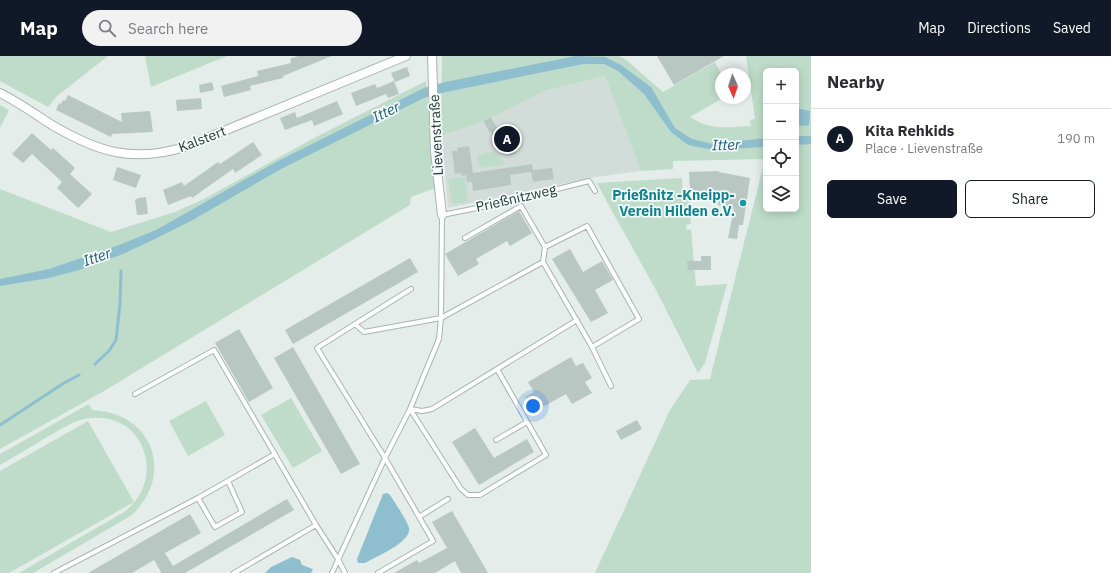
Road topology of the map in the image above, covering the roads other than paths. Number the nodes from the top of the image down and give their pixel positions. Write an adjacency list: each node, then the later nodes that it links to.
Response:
1 (406, 56): 3 (street, Kalstert)
2 (432, 56): 7 (street, Lievenstraße)
3 (0, 93)
4 (595, 191): 6 (lane, Prießnitzweg)
5 (510, 195): 6 (lane)
6 (510, 200): 7 (lane, Prießnitzweg)
7 (442, 215): 12 (lane)
8 (465, 238): 9 (lane)
9 (545, 247): 10 (lane); 15 (lane)
10 (543, 262): 12 (lane); 13 (lane)
11 (411, 289): 14 (lane)
12 (441, 318): 14 (lane); 19 (lane)
13 (576, 320): 15 (lane); 16 (lane)
14 (355, 324): 23 (lane)
15 (592, 347): 17 (lane)
16 (496, 369): 19 (lane); 20 (lane)
17 (612, 386)
18 (135, 394): 22 (lane)
19 (410, 410): 20 (lane); 23 (lane)
20 (527, 422): 21 (lane)
21 (496, 440)
22 (275, 454): 24 (lane); 28 (lane)
23 (385, 458): 27 (lane); 29 (lane)
24 (228, 481): 25 (lane); 25 (lane)
25 (198, 498): 30 (lane)
26 (448, 499): 27 (lane)
27 (419, 517): 34 (lane)
28 (316, 525): 29 (lane); 31 (lane)
29 (338, 559): 32 (lane); 33 (lane)
30 (54, 573)
31 (234, 573)
32 (332, 573)
33 (345, 573)
34 (378, 573)

